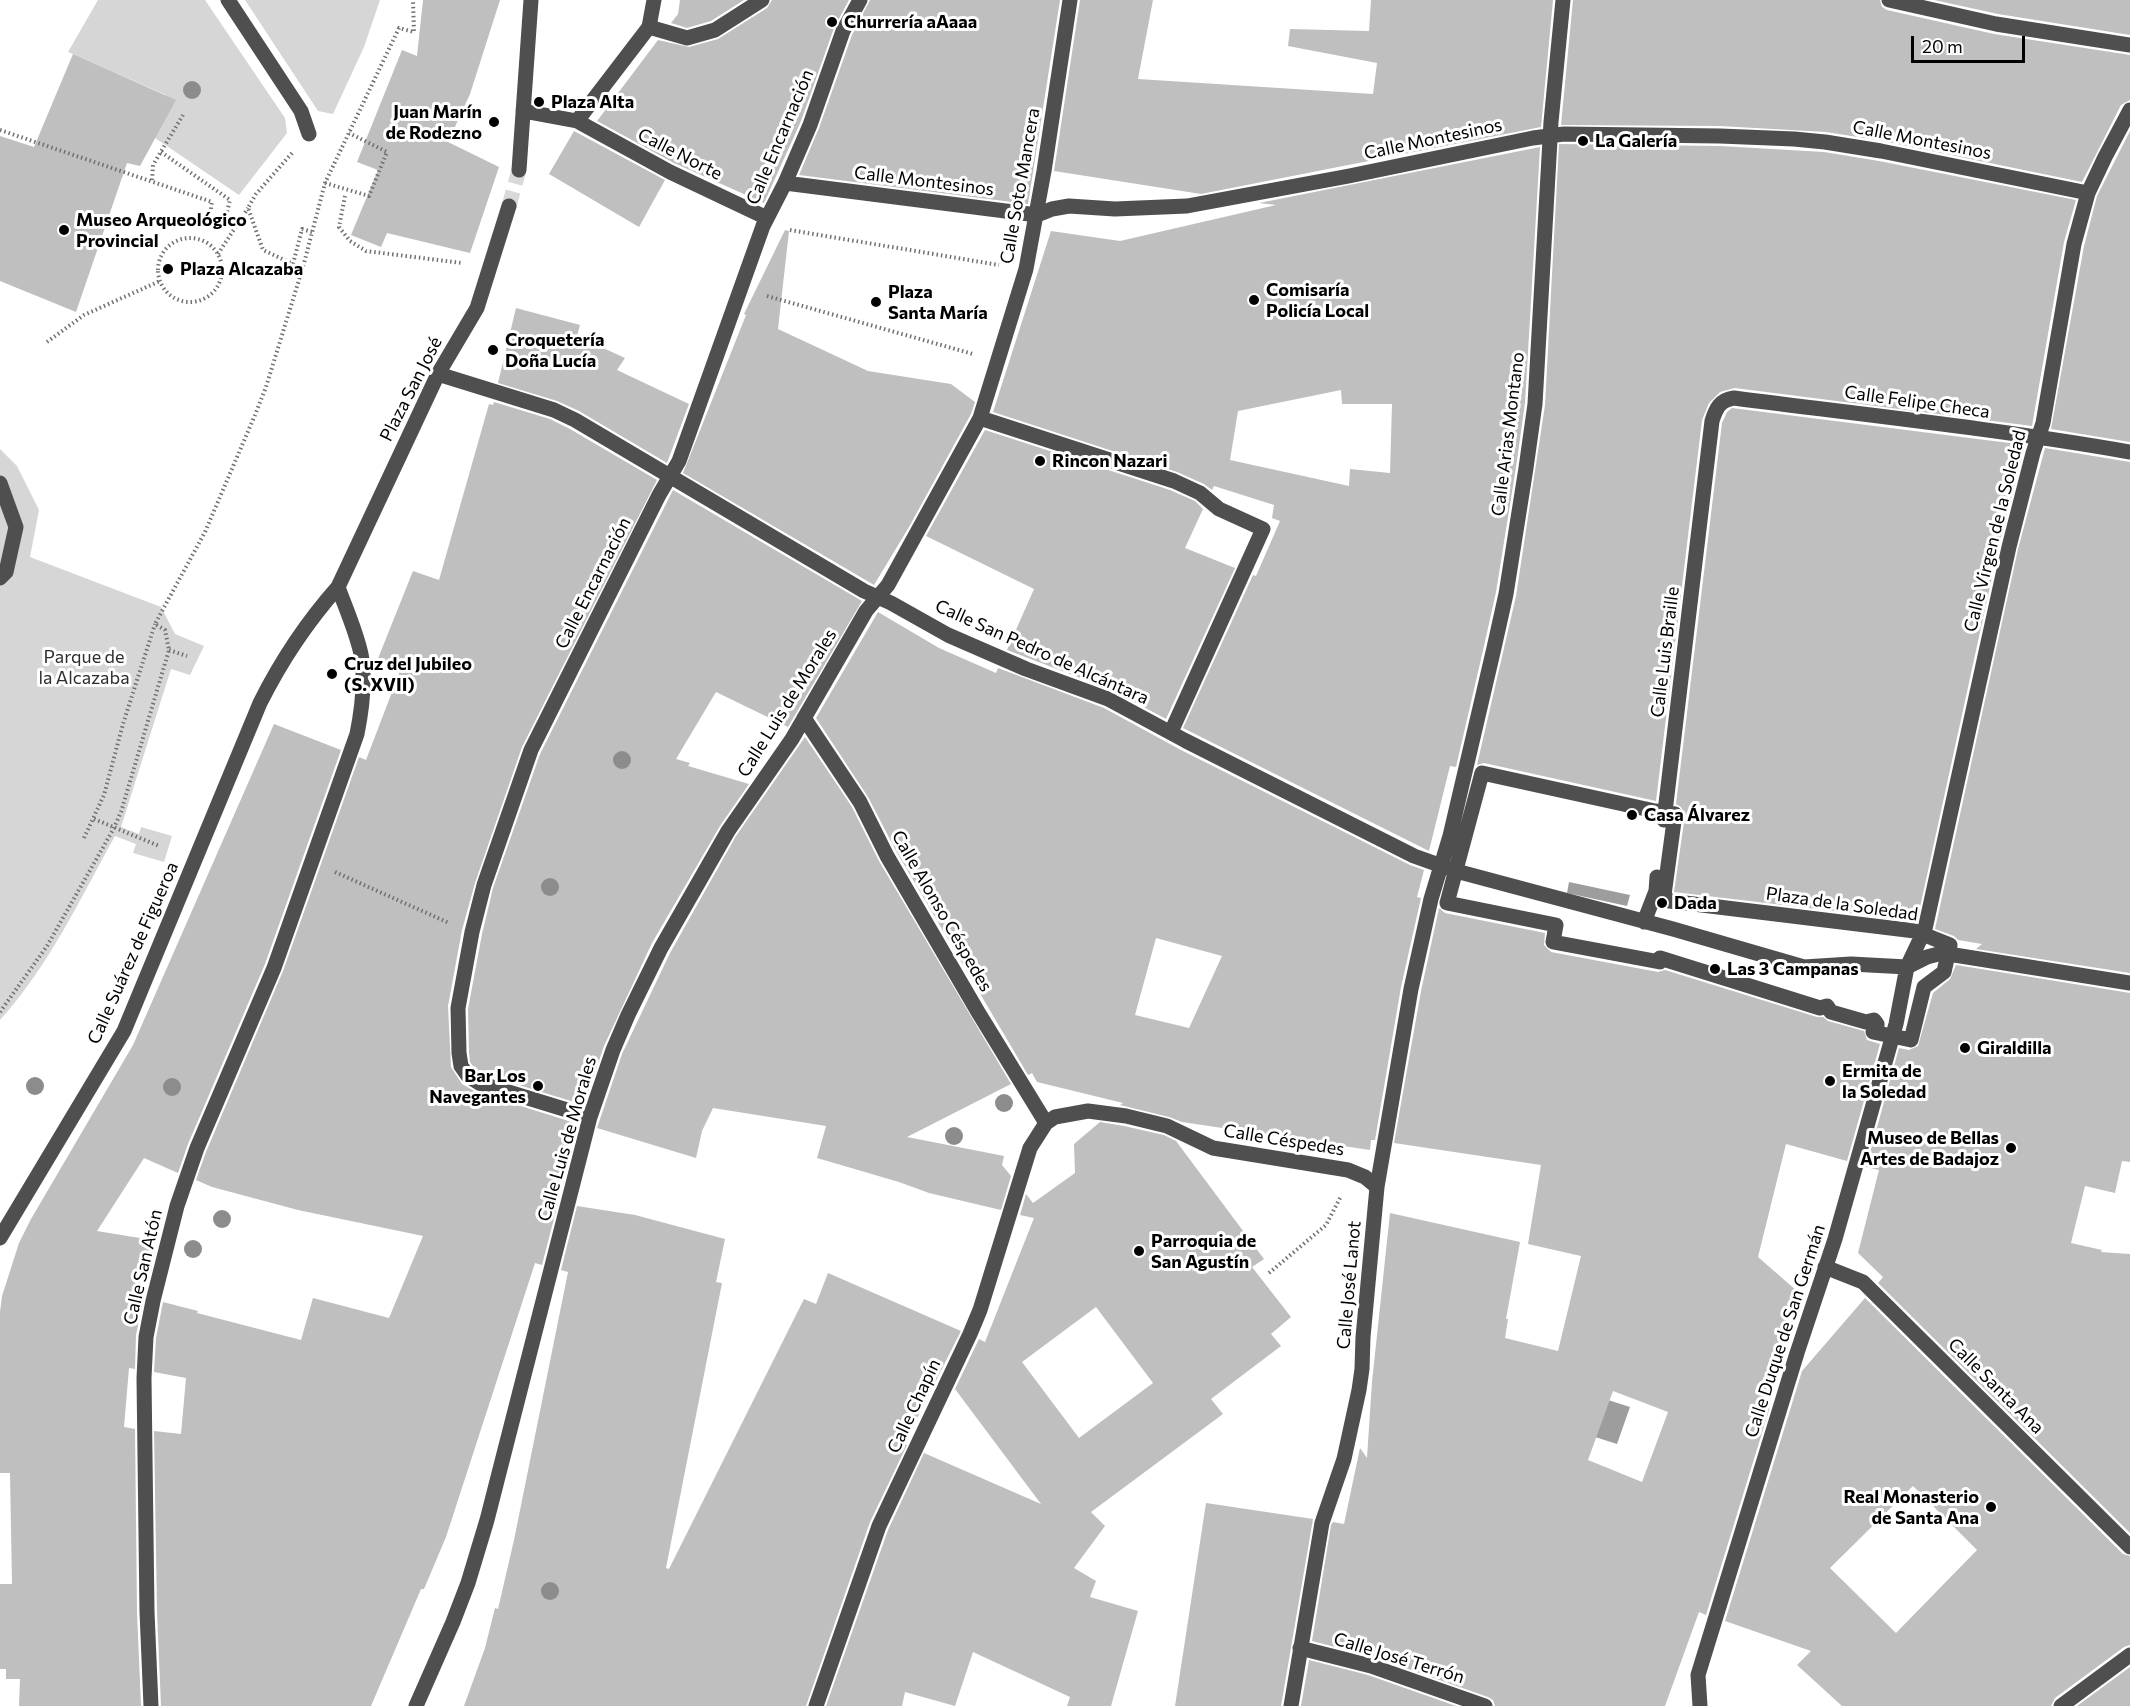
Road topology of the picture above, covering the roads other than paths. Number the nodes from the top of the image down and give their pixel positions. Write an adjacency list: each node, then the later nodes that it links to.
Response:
1 (228, 0): 14 (street)
2 (531, 0): 12 (street)
3 (654, 0): 9 (street)
4 (762, 0): 9 (street)
5 (860, 0): 17 (street, Calle Encarnación)
6 (1070, 0): 20 (street, Calle Soto Mancera)
7 (1563, 0): 15 (street, Calle Arias Montano)
8 (1888, 0): 10 (street)
9 (650, 27): 13 (street)
10 (2130, 45)
11 (2130, 110): 18 (street, Calle Virgen de la Soledad)
12 (523, 111): 13 (street, Calle Norte); 16 (street)
13 (577, 122): 21 (street, Calle Norte)
14 (309, 134)
15 (1551, 136): 18 (street, Calle Montesinos); 20 (street, Calle Montesinos); 36 (street, Calle Arias Montano)
16 (519, 170)
17 (785, 183): 20 (street, Calle Montesinos); 21 (street, Calle Encarnación)
18 (2088, 193): 25 (street, Calle Virgen de la Soledad)
19 (509, 206): 22 (street, Plaza San José)
20 (1037, 215): 24 (street, Calle Soto Mancera)
21 (767, 218): 27 (street, Calle Encarnación)
22 (438, 374): 27 (street, Calle San Pedro de Alcántara); 30 (street, Plaza San José)
23 (1734, 398): 25 (street, Calle Felipe Checa); 35 (street, Calle Luis Braille)
24 (980, 418): 31 (street, Calle Soto Mancera); 34 (street)
25 (2038, 438): 26 (street, Calle Felipe Checa); 39 (street, Calle Virgen de la Soledad)
26 (2130, 452)
27 (671, 475): 31 (street, Calle San Pedro de Alcántara); 44 (street, Calle Encarnación)
28 (0, 483): 29 (street)
29 (0, 578)
30 (338, 587): 32 (street, Plaza San José); 52 (street, Calle San Atón)
31 (877, 598): 33 (street, Calle Luis de Morales); 34 (street, Calle San Pedro de Alcántara)
32 (261, 703): 47 (street, Calle Suárez de Figueroa)
33 (804, 718): 44 (street, Calle Luis de Morales); 45 (street, Calle Alonso Céspedes)
34 (1170, 732): 36 (street, Calle San Pedro de Alcántara)
35 (1665, 812): 37 (street); 38 (street, Calle Luis Braille); 39 (street, Plaza de la Soledad)
36 (1441, 866): 37 (street); 46 (street, Calle José Lanot)
37 (1456, 871): 38 (street); 43 (street)
38 (1644, 922): 41 (street)
39 (1922, 934): 40 (street, Plaza de la Soledad); 41 (street, Calle Virgen de la Soledad)
40 (1948, 955): 41 (street); 42 (street); 43 (street)
41 (1908, 967): 43 (street, Calle Duque de San Germán)
42 (2130, 982)
43 (1893, 1036): 48 (street, Calle Duque de San Germán)
44 (590, 1117): 53 (street, Calle Luis de Morales)
45 (1046, 1123): 46 (street, Calle Céspedes); 54 (street, Calle Chapín)
46 (1377, 1187): 50 (street, Calle José Lanot)
47 (0, 1238)
48 (1825, 1268): 49 (street, Calle Santa Ana); 57 (street, Calle Duque de San Germán)
49 (2130, 1547)
50 (1300, 1648): 55 (street, Calle José Lanot); 56 (street, Calle José Terrón)
51 (2130, 1655): 58 (street)
52 (151, 1706)
53 (416, 1706)
54 (816, 1706)
55 (1291, 1706)
56 (1485, 1706)
57 (1700, 1706)
58 (2061, 1706)

